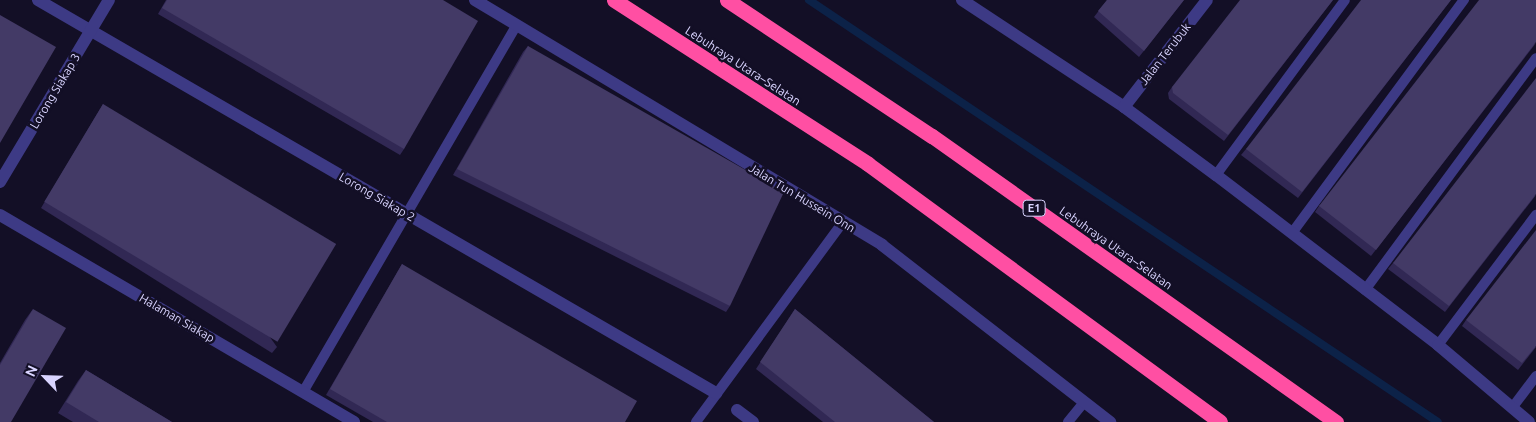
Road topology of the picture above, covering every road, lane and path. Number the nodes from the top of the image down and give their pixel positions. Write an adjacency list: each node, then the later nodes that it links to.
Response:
1 (38, 0): 11 (street, Lorong Siakap 2)
2 (109, 0): 11 (street, Lorong Siakap 3)
3 (475, 0): 10 (street, Jalan Tun Hussein Onn)
4 (614, 0): 34 (highway, Lebuhraya Utara–Selatan)
5 (727, 0): 35 (highway, Lebuhraya Utara–Selatan / E1)
6 (962, 0): 13 (street)
7 (1207, 0): 13 (street, Jalan Terubuk)
8 (1345, 0): 14 (lane)
9 (1464, 0): 20 (lane)
10 (516, 26): 17 (lane); 19 (street, Jalan Tun Hussein Onn)
11 (91, 31): 15 (street, Lorong Siakap 3); 17 (street, Lorong Siakap 2)
12 (1536, 58): 21 (lane)
13 (1124, 108): 14 (street)
14 (1216, 175): 20 (street)
15 (0, 182)
16 (0, 215): 24 (street, Halaman Siakap)
17 (408, 215): 24 (lane); 25 (street, Lorong Siakap 2)
18 (1536, 216): 22 (lane)
19 (842, 222): 25 (lane); 26 (street, Jalan Tun Hussein Onn)
20 (1292, 233): 21 (street)
21 (1365, 290): 22 (street)
22 (1438, 345): 27 (street)
23 (1536, 376): 27 (lane)
24 (303, 392): 29 (street, Halaman Siakap)
25 (716, 393): 30 (lane)
26 (1084, 402): 32 (lane); 33 (street, Jalan Tun Hussein Onn)
27 (1512, 408): 36 (street)
28 (737, 410): 31 (street)
29 (354, 422)
30 (696, 422)
31 (753, 422)
32 (1068, 422)
33 (1110, 422)
34 (1220, 422)
35 (1336, 422)
36 (1529, 422)

